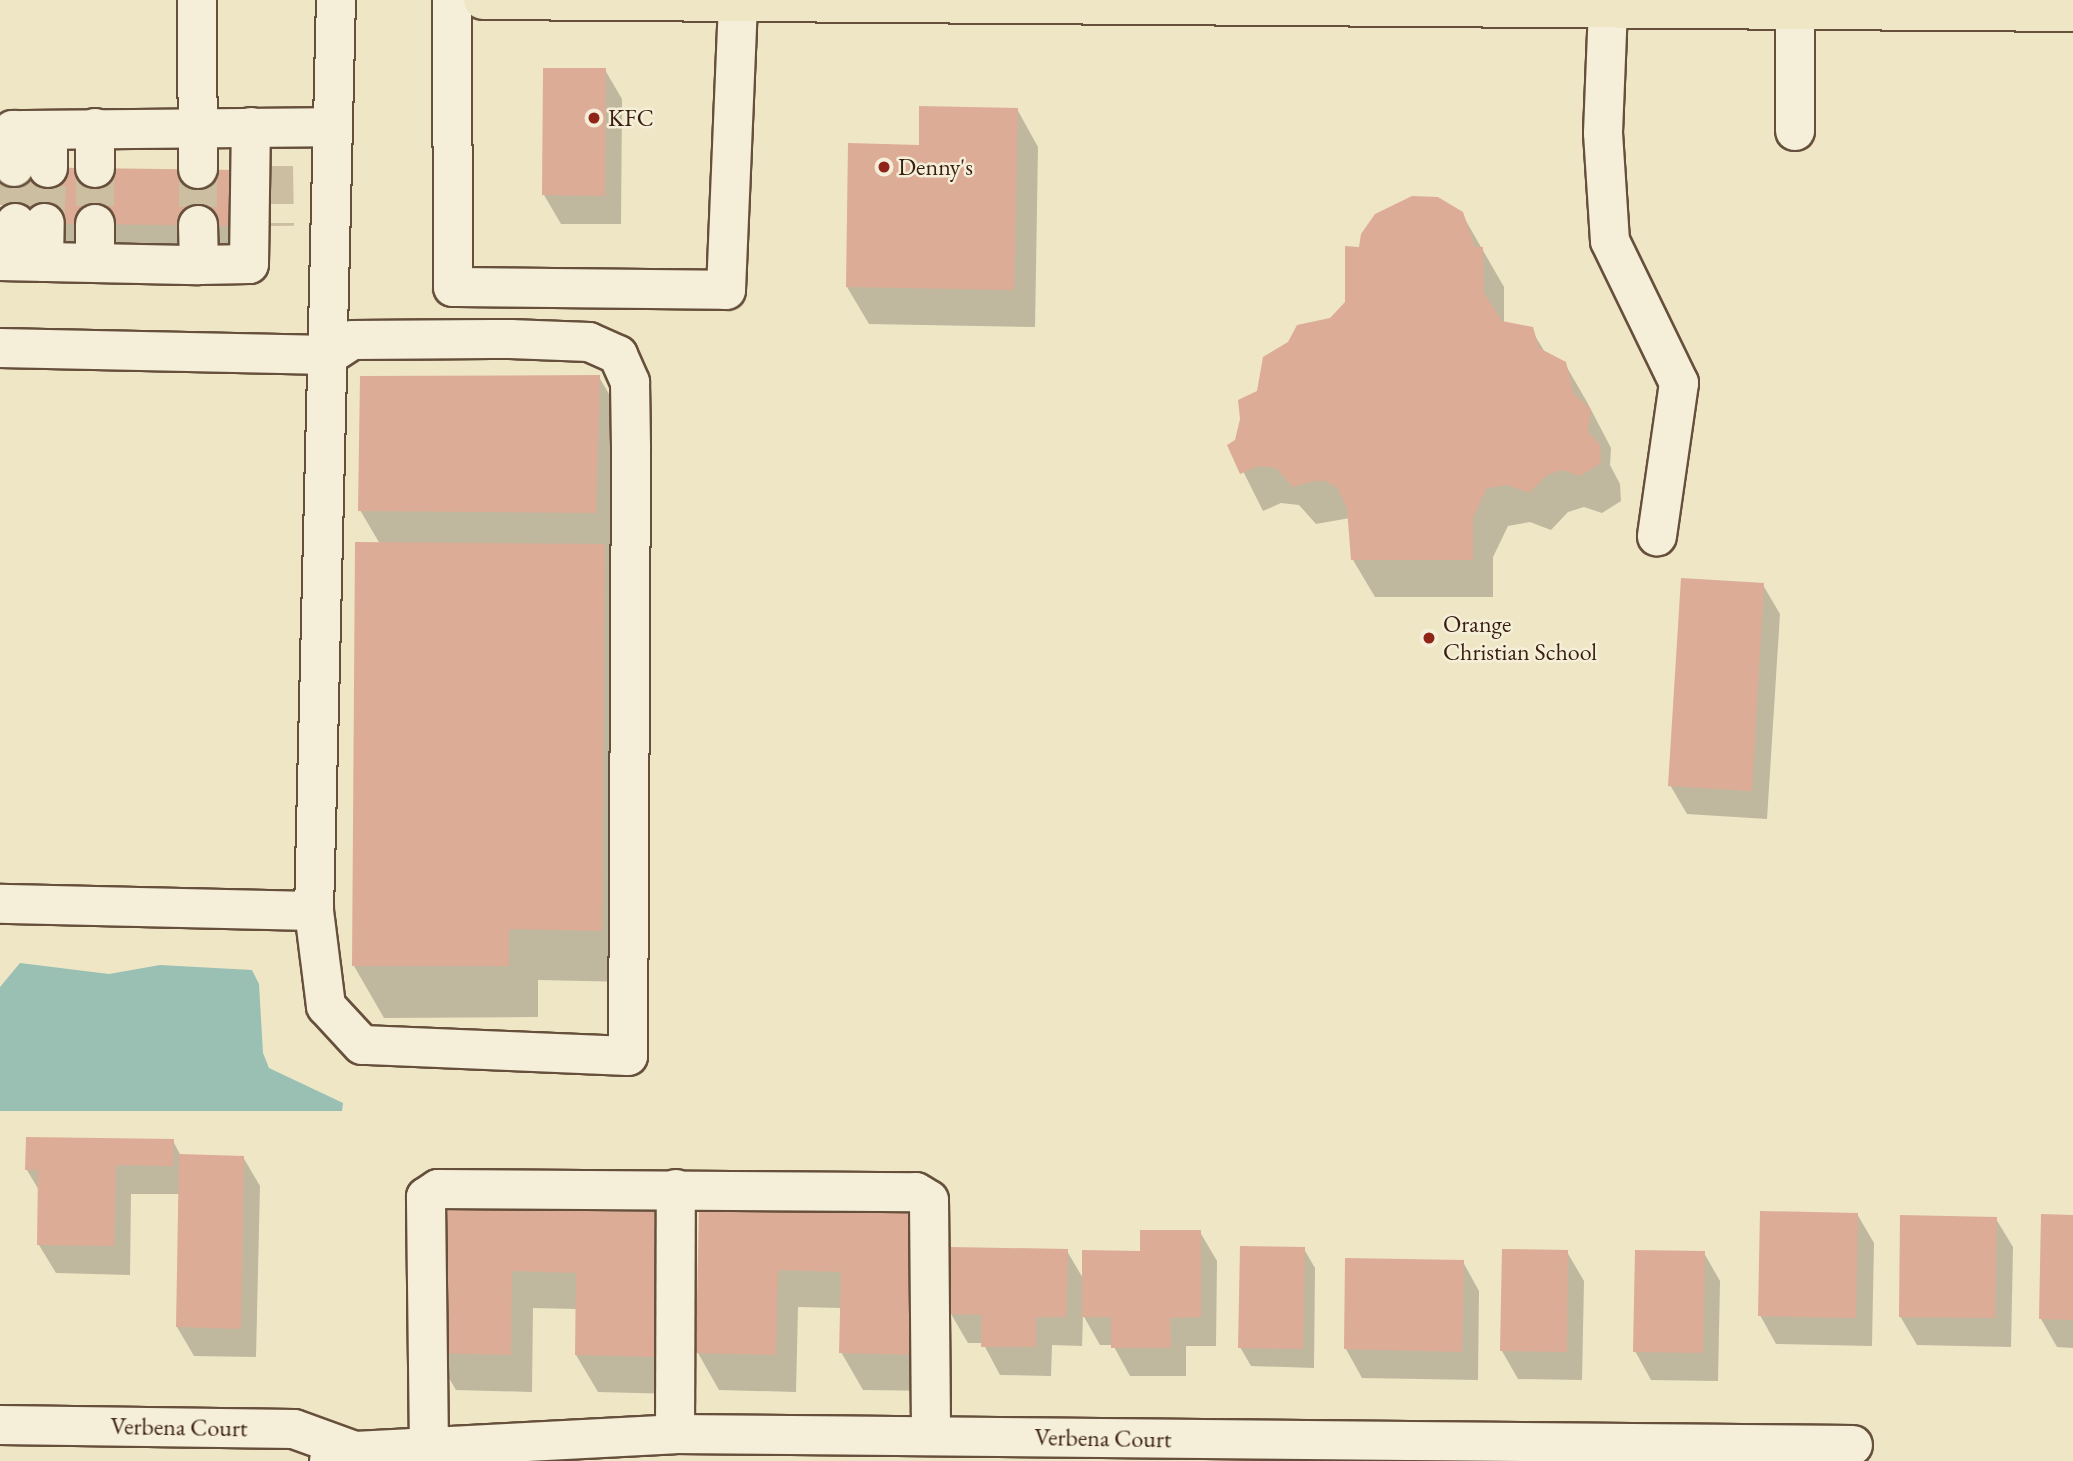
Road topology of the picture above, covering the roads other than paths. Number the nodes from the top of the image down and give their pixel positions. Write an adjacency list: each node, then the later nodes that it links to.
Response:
1 (197, 0): 9 (street)
2 (336, 0): 11 (street)
3 (452, 0): 5 (street)
4 (483, 0): 5 (main road)
5 (737, 2): 6 (main road)
6 (1608, 8): 7 (main road); 28 (street)
7 (1795, 10): 8 (main road); 13 (street)
8 (2071, 11)
9 (197, 127): 10 (street); 12 (street); 17 (street)
10 (262, 127): 11 (street); 14 (street); 24 (street)
11 (333, 127): 27 (street)
12 (95, 128): 15 (street); 16 (street)
13 (1795, 131)
14 (274, 166)
15 (31, 168)
16 (95, 168)
17 (198, 169)
18 (30, 223): 22 (street)
19 (95, 224): 23 (street)
20 (198, 225): 25 (street)
21 (275, 226): 24 (street)
22 (19, 261): 23 (street)
23 (95, 263): 25 (street)
24 (249, 264): 25 (street)
25 (199, 265)
26 (0, 348): 27 (street)
27 (329, 355): 30 (street); 30 (street)
28 (1657, 536)
29 (0, 904): 30 (street)
30 (314, 911)
31 (676, 1189): 33 (street); 34 (street); 36 (street)
32 (0, 1425): 37 (street, Verbena Court)
33 (675, 1434): 34 (street, Verbena Court); 36 (street, Verbena Court)
34 (931, 1436): 35 (street, Verbena Court)
35 (1853, 1445)
36 (429, 1447): 37 (street, Verbena Court)
37 (356, 1456)

